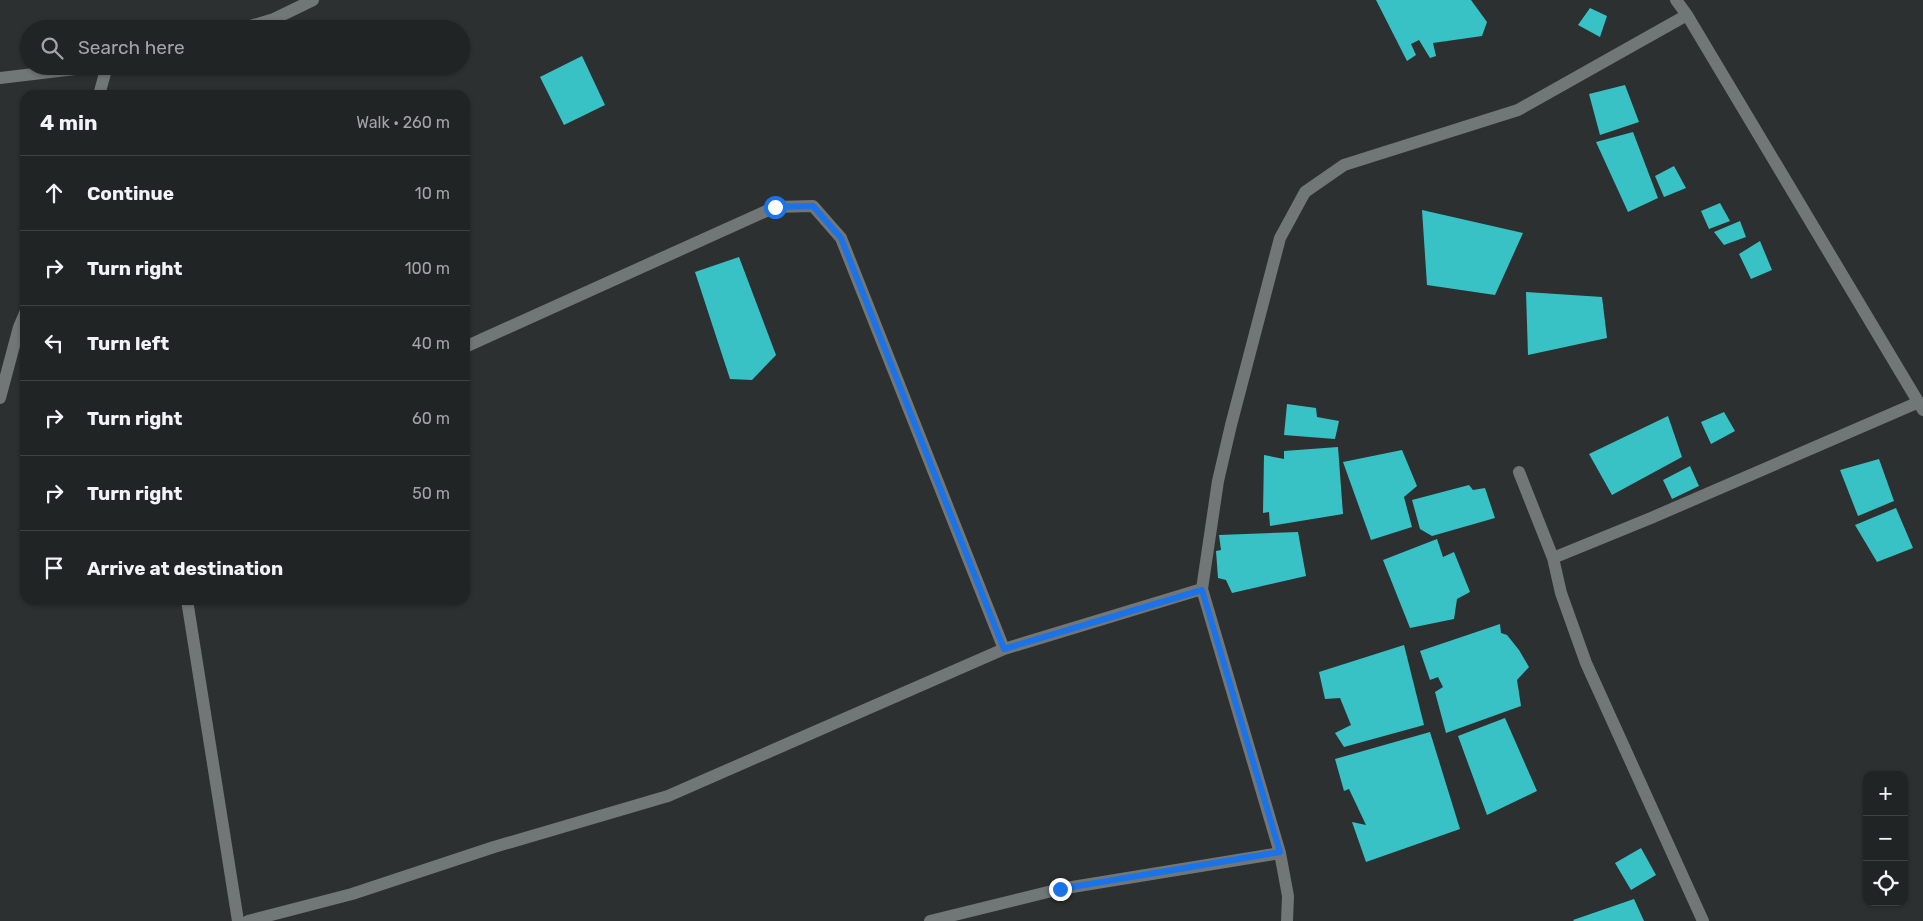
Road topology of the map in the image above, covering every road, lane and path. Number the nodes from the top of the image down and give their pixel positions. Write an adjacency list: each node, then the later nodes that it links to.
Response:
1 (313, 0): 4 (street)
2 (1676, 0): 3 (street)
3 (1687, 15): 12 (street); 15 (street)
4 (274, 20)
5 (25, 75): 7 (street)
6 (105, 75): 8 (street)
7 (0, 78)
8 (100, 90)
9 (20, 325): 11 (street)
10 (470, 344): 17 (street)
11 (0, 398)
12 (1921, 406): 14 (street)
13 (1519, 472): 14 (street)
14 (1553, 558): 23 (street)
15 (1202, 590): 17 (street); 18 (street)
16 (188, 605): 19 (street)
17 (1004, 649): 20 (street)
18 (1280, 852): 21 (street); 22 (street)
19 (238, 921)
20 (248, 921)
21 (930, 921)
22 (1286, 921)
23 (1703, 921)

